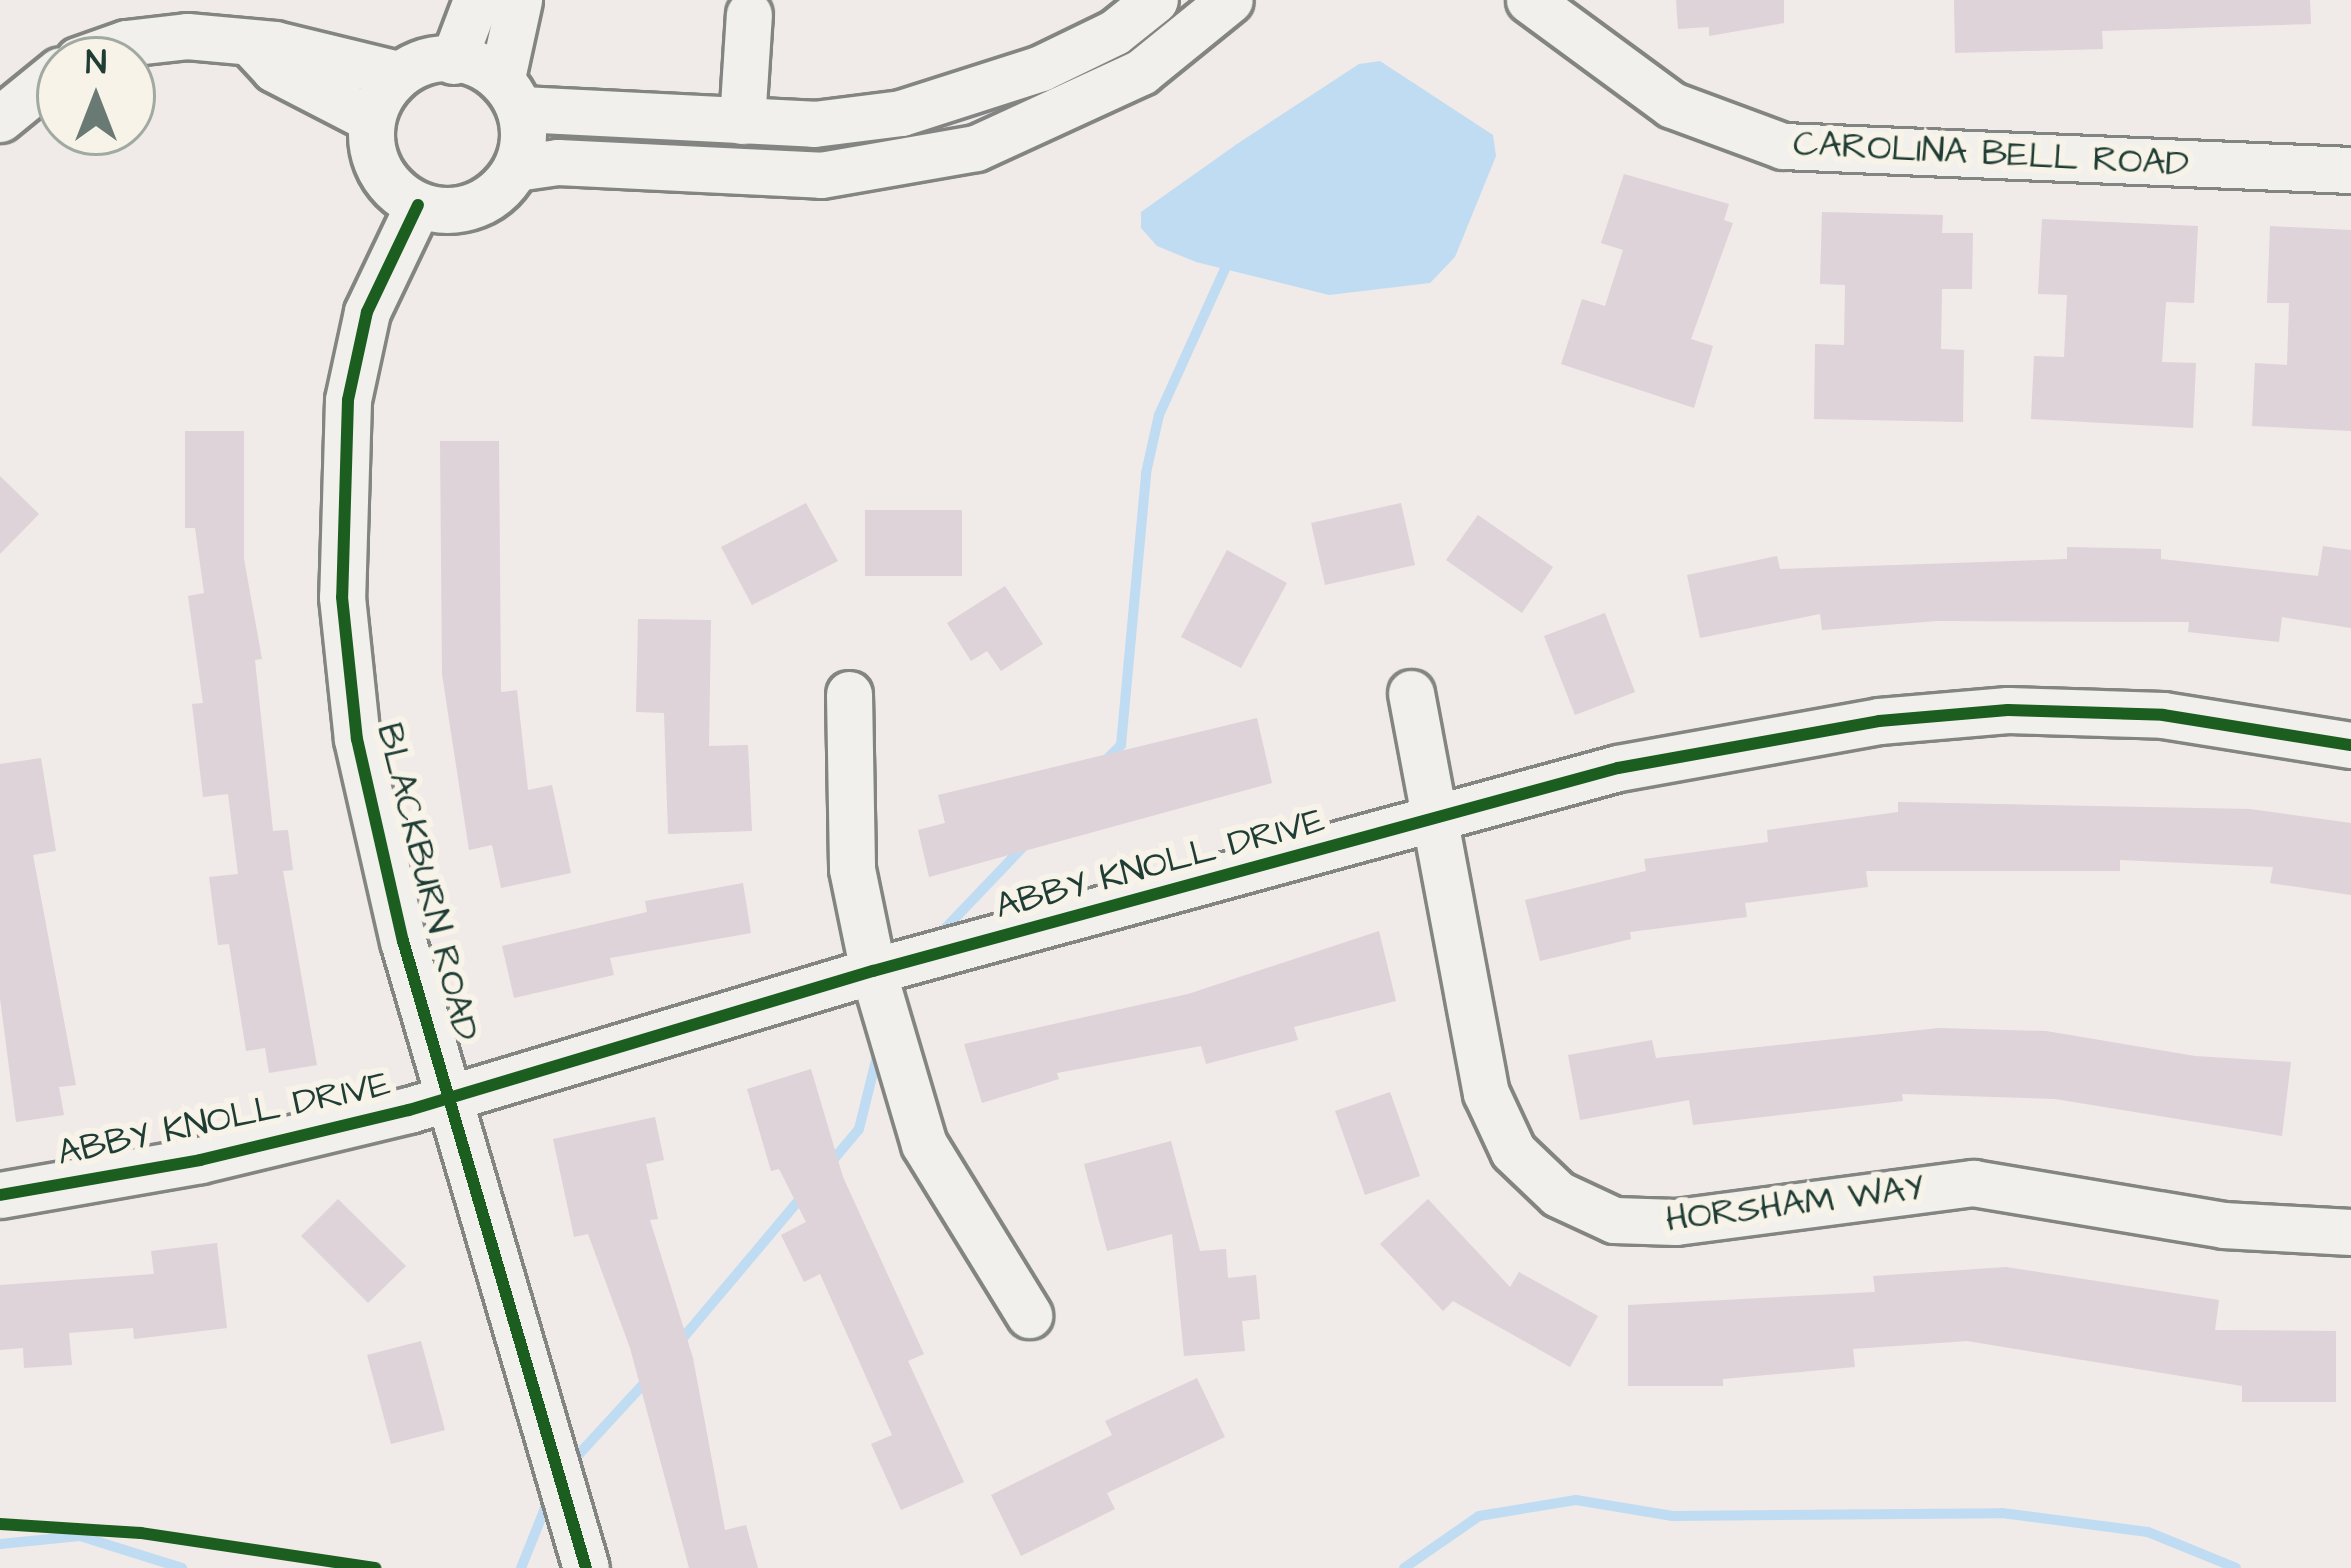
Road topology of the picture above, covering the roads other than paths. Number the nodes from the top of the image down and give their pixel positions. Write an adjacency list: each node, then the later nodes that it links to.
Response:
1 (476, 0): 9 (street)
2 (519, 0): 13 (street)
3 (1155, 0): 10 (street)
4 (1230, 0): 14 (street)
5 (1528, 0): 19 (street, CAROLINA BELL ROAD)
6 (749, 14): 17 (street)
7 (156, 37): 8 (street)
8 (252, 45): 11 (street); 16 (street)
9 (453, 61): 11 (street); 13 (street)
10 (1041, 68): 14 (street); 17 (street)
11 (398, 74): 16 (street)
12 (36, 90): 15 (street)
13 (512, 94): 17 (street); 18 (street)
14 (1065, 113): 18 (street)
15 (0, 119)
16 (371, 119): 20 (street)
17 (742, 121)
18 (517, 168): 20 (street)
19 (2351, 170)
20 (418, 205): 26 (street, BLACKBURN ROAD)
21 (1411, 693): 24 (street, HORSHAM WAY)
22 (849, 694): 25 (street)
23 (2351, 745): 24 (street, ABBY KNOLL DRIVE)
24 (1434, 823): 25 (street, ABBY KNOLL DRIVE); 28 (street, HORSHAM WAY)
25 (873, 971): 26 (street, ABBY KNOLL DRIVE); 29 (street)
26 (450, 1098): 27 (street, ABBY KNOLL DRIVE); 30 (street, BLACKBURN ROAD)
27 (0, 1195)
28 (2351, 1232)
29 (1029, 1315)
30 (586, 1568)

